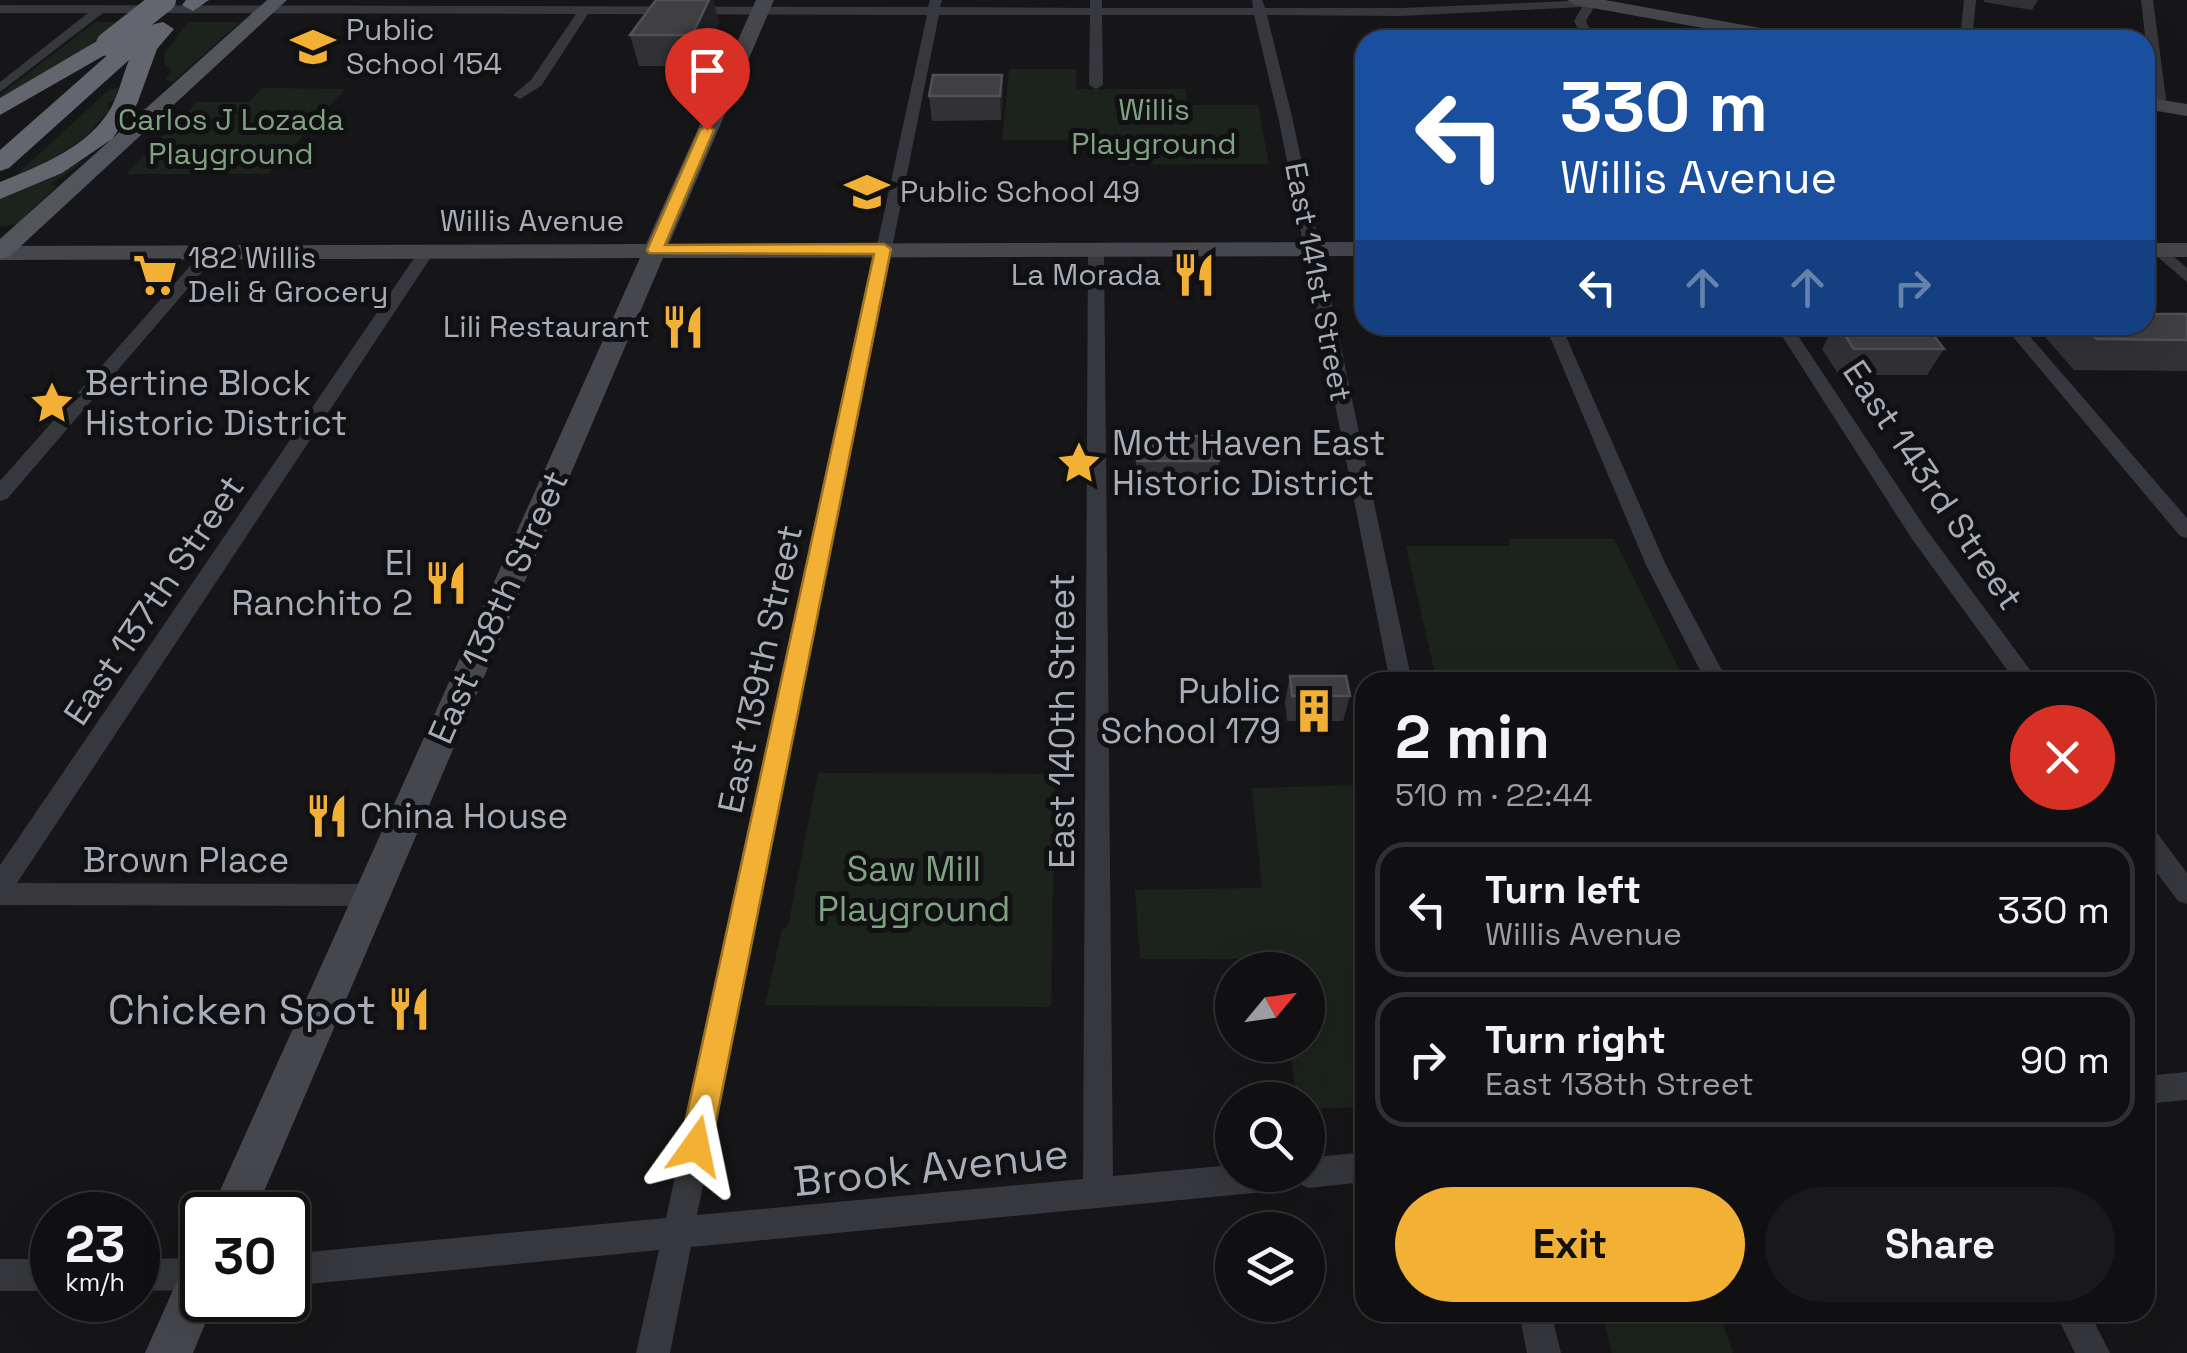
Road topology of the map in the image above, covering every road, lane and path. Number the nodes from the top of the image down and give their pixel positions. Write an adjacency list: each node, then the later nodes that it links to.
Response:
1 (164, 0): 22 (highway, bridge)
2 (1970, 0): 20 (street)
3 (2147, 0): 21 (street)
4 (1586, 1): 15 (street); 16 (street); 19 (main road)
5 (193, 2): 17 (highway)
6 (108, 4): 7 (street); 13 (street); 24 (street)
7 (272, 4): 14 (street); 29 (main road)
8 (763, 5): 9 (street); 14 (street); 37 (main road, East 138th Street)
9 (935, 5): 11 (street); 34 (street, East 139th Street)
10 (1418, 5): 12 (street); 15 (street)
11 (1096, 6): 12 (street); 23 (street)
12 (1259, 6): 38 (street, East 141st Street)
13 (0, 9)
14 (585, 9): 25 (street)
15 (1523, 9): 16 (street)
16 (1580, 21): 18 (street)
17 (161, 30): 29 (highway); 31 (highway); 32 (highway)
18 (1584, 30)
19 (1731, 30)
20 (1967, 30)
21 (2148, 30)
22 (108, 44): 27 (highway); 30 (highway)
23 (1096, 85)
24 (0, 88)
25 (520, 95)
26 (2155, 105): 28 (main road)
27 (0, 108)
28 (2187, 110)
29 (145, 118): 43 (main road)
30 (0, 136)
31 (0, 164)
32 (0, 191)
33 (2155, 247): 40 (main road)
34 (884, 249): 35 (main road, Willis Avenue); 37 (main road, Willis Avenue); 65 (street, East 139th Street)
35 (1096, 249): 38 (main road, Willis Avenue); 64 (street, East 140th Street)
36 (1355, 249): 38 (main road, Willis Avenue)
37 (655, 250): 42 (main road, Willis Avenue); 57 (main road, East 138th Street)
38 (1311, 250): 50 (street, East 141st Street)
39 (2155, 250): 44 (street)
40 (2187, 250)
41 (212, 251): 42 (main road, Willis Avenue); 43 (main road, Willis Avenue); 48 (street)
42 (427, 251): 54 (street, East 137th Street)
43 (0, 252)
44 (2187, 277)
45 (1557, 335): 51 (street)
46 (1789, 335): 52 (street, East 143rd Street)
47 (2020, 335): 49 (street)
48 (0, 494)
49 (2187, 531)
50 (1399, 672)
51 (1712, 672)
52 (2021, 672)
53 (2155, 850): 55 (street)
54 (0, 886)
55 (2187, 893)
56 (0, 894): 57 (street, Brown Place)
57 (371, 895): 63 (main road, East 138th Street)
58 (2187, 1086): 59 (street)
59 (2155, 1089)
60 (1355, 1168): 61 (street)
61 (1325, 1171)
62 (1215, 1182): 64 (street, Brook Avenue)
63 (241, 1192)
64 (1098, 1194): 65 (street, Brook Avenue)
65 (678, 1235): 66 (street, Brook Avenue); 73 (street, East 139th Street)
66 (310, 1268)
67 (0, 1275): 68 (street)
68 (30, 1275)
69 (182, 1322): 72 (main road)
70 (1537, 1322): 74 (street)
71 (2076, 1322): 75 (street)
72 (169, 1353)
73 (653, 1353)
74 (1544, 1353)
75 (2093, 1353)

